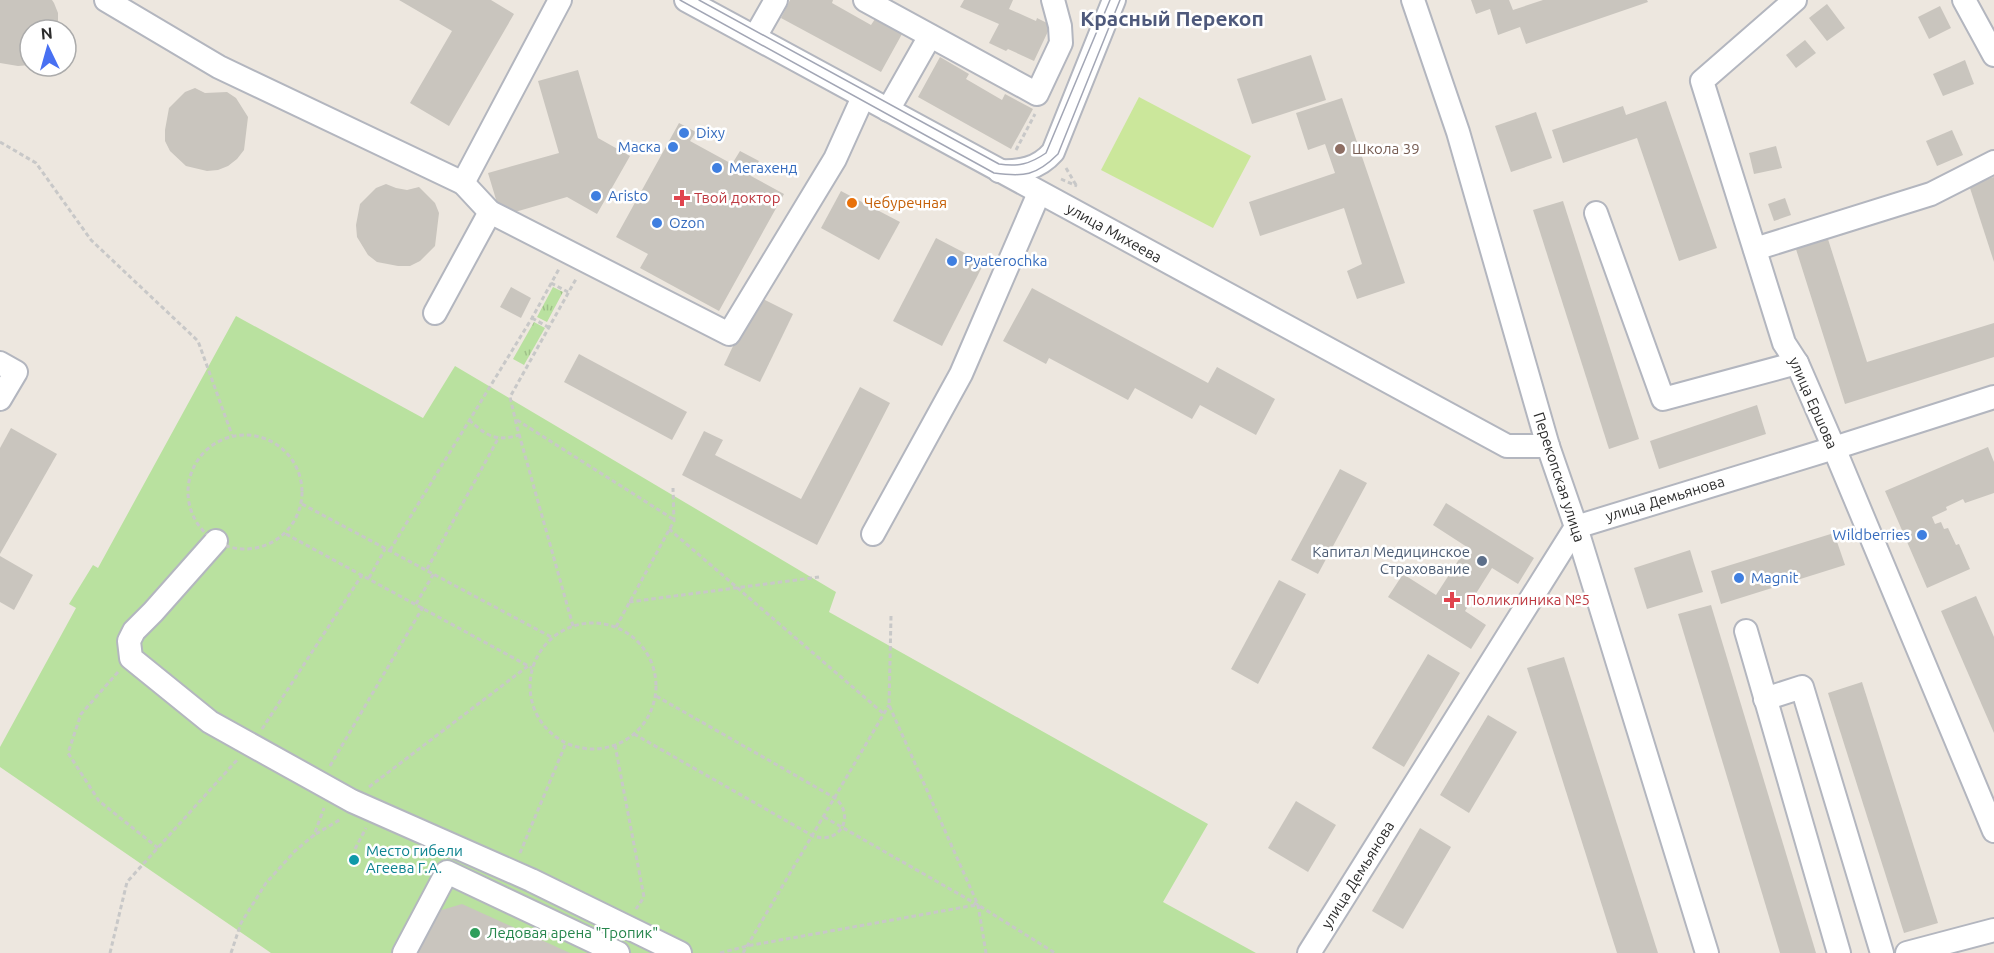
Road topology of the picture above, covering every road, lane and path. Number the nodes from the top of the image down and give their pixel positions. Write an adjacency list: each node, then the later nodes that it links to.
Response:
1 (106, 0): 19 (street)
2 (560, 0): 19 (street)
3 (686, 0): 12 (street, улица Михеева)
4 (776, 0): 12 (street)
5 (865, 0): 11 (street)
6 (1053, 0): 11 (street)
7 (1114, 0): 18 (street)
8 (1413, 0): 39 (street, Перекопская улица)
9 (1795, 0): 23 (street, улица Ершова)
10 (1964, 0): 13 (street)
11 (930, 36): 15 (street)
12 (755, 38): 14 (street, улица Михеева)
13 (1994, 55)
14 (863, 97): 15 (street, улица Михеева); 24 (street)
15 (888, 110): 18 (street, улица Михеева)
16 (0, 142): 36 (path)
17 (1994, 162): 23 (street)
18 (998, 170): 20 (street, улица Михеева)
19 (463, 183): 21 (street)
20 (1039, 193): 39 (street, улица Михеева); 47 (street)
21 (490, 212): 24 (street); 27 (street)
22 (1596, 213): 31 (street)
23 (1755, 249): 31 (street, улица Ершова)
24 (578, 256): 25 (path); 26 (path)
25 (551, 283): 26 (path); 28 (path)
26 (568, 292): 29 (path)
27 (435, 314)
28 (532, 318): 29 (path); 34 (path)
29 (548, 327): 35 (path)
30 (0, 363): 33 (street)
31 (1797, 363): 40 (street, улица Ершова)
32 (1994, 397): 40 (street, улица Демьянова)
33 (0, 399)
34 (469, 420): 38 (path); 50 (path)
35 (517, 420): 37 (path); 43 (path)
36 (232, 435): 42 (path); 48 (path)
37 (519, 435): 38 (path); 61 (path)
38 (499, 437): 51 (path)
39 (1548, 446): 44 (street, Перекопская улица)
40 (1834, 448): 44 (street, улица Демьянова); 80 (street, улица Ершова)
41 (673, 488): 43 (path)
42 (302, 504): 46 (path); 49 (path)
43 (674, 519): 45 (path)
44 (1576, 526): 100 (street, улица Демьянова); 101 (street, Перекопская улица)
45 (669, 529): 56 (path); 57 (path)
46 (285, 533): 48 (path); 53 (path)
47 (873, 534)
48 (216, 541): 65 (street)
49 (386, 548): 50 (path); 55 (path)
50 (390, 550): 51 (path)
51 (427, 569): 52 (path)
52 (434, 573): 58 (path); 64 (path)
53 (362, 575): 55 (path); 73 (path)
54 (819, 577): 56 (path)
55 (369, 579): 58 (path)
56 (737, 588): 57 (path); 70 (path)
57 (629, 602): 62 (path)
58 (416, 604): 59 (path)
59 (423, 607): 66 (path); 75 (path)
60 (891, 616): 69 (path)
61 (573, 626): 62 (path); 64 (path)
62 (616, 627): 67 (path)
63 (1746, 632): 68 (street)
64 (553, 638): 66 (path)
65 (131, 658): 73 (street); 83 (path)
66 (530, 667): 72 (path); 77 (path)
67 (656, 696): 71 (path); 76 (path)
68 (1765, 699): 85 (street); 86 (street)
69 (889, 705): 70 (path); 87 (path)
70 (884, 714): 76 (path)
71 (634, 734): 74 (path); 82 (path)
72 (566, 744): 74 (path); 84 (path)
73 (252, 745): 75 (street); 83 (path)
74 (615, 745): 88 (path)
75 (326, 786): 77 (street); 81 (path)
76 (835, 798): 78 (path); 79 (path)
77 (358, 803): 81 (path); 84 (street)
78 (824, 817): 79 (path); 82 (path)
79 (842, 828): 82 (path); 87 (path)
80 (1994, 831)
81 (314, 834): 92 (path)
82 (813, 836): 90 (path)
83 (158, 848): 91 (path)
84 (512, 872): 88 (street)
85 (1862, 888): 86 (street); 103 (street)
86 (1824, 899): 102 (street)
87 (978, 905): 90 (path); 98 (path); 99 (path)
88 (626, 926): 95 (street)
89 (1994, 930): 104 (street)
90 (747, 946): 96 (path); 97 (path)
91 (110, 953)
92 (231, 953)
93 (404, 953): 94 (street)
94 (618, 953)
95 (680, 953)
96 (720, 953)
97 (743, 953)
98 (986, 953)
99 (1055, 953)
100 (1309, 953)
101 (1707, 953)
102 (1839, 953)
103 (1882, 953)
104 (1907, 953)

